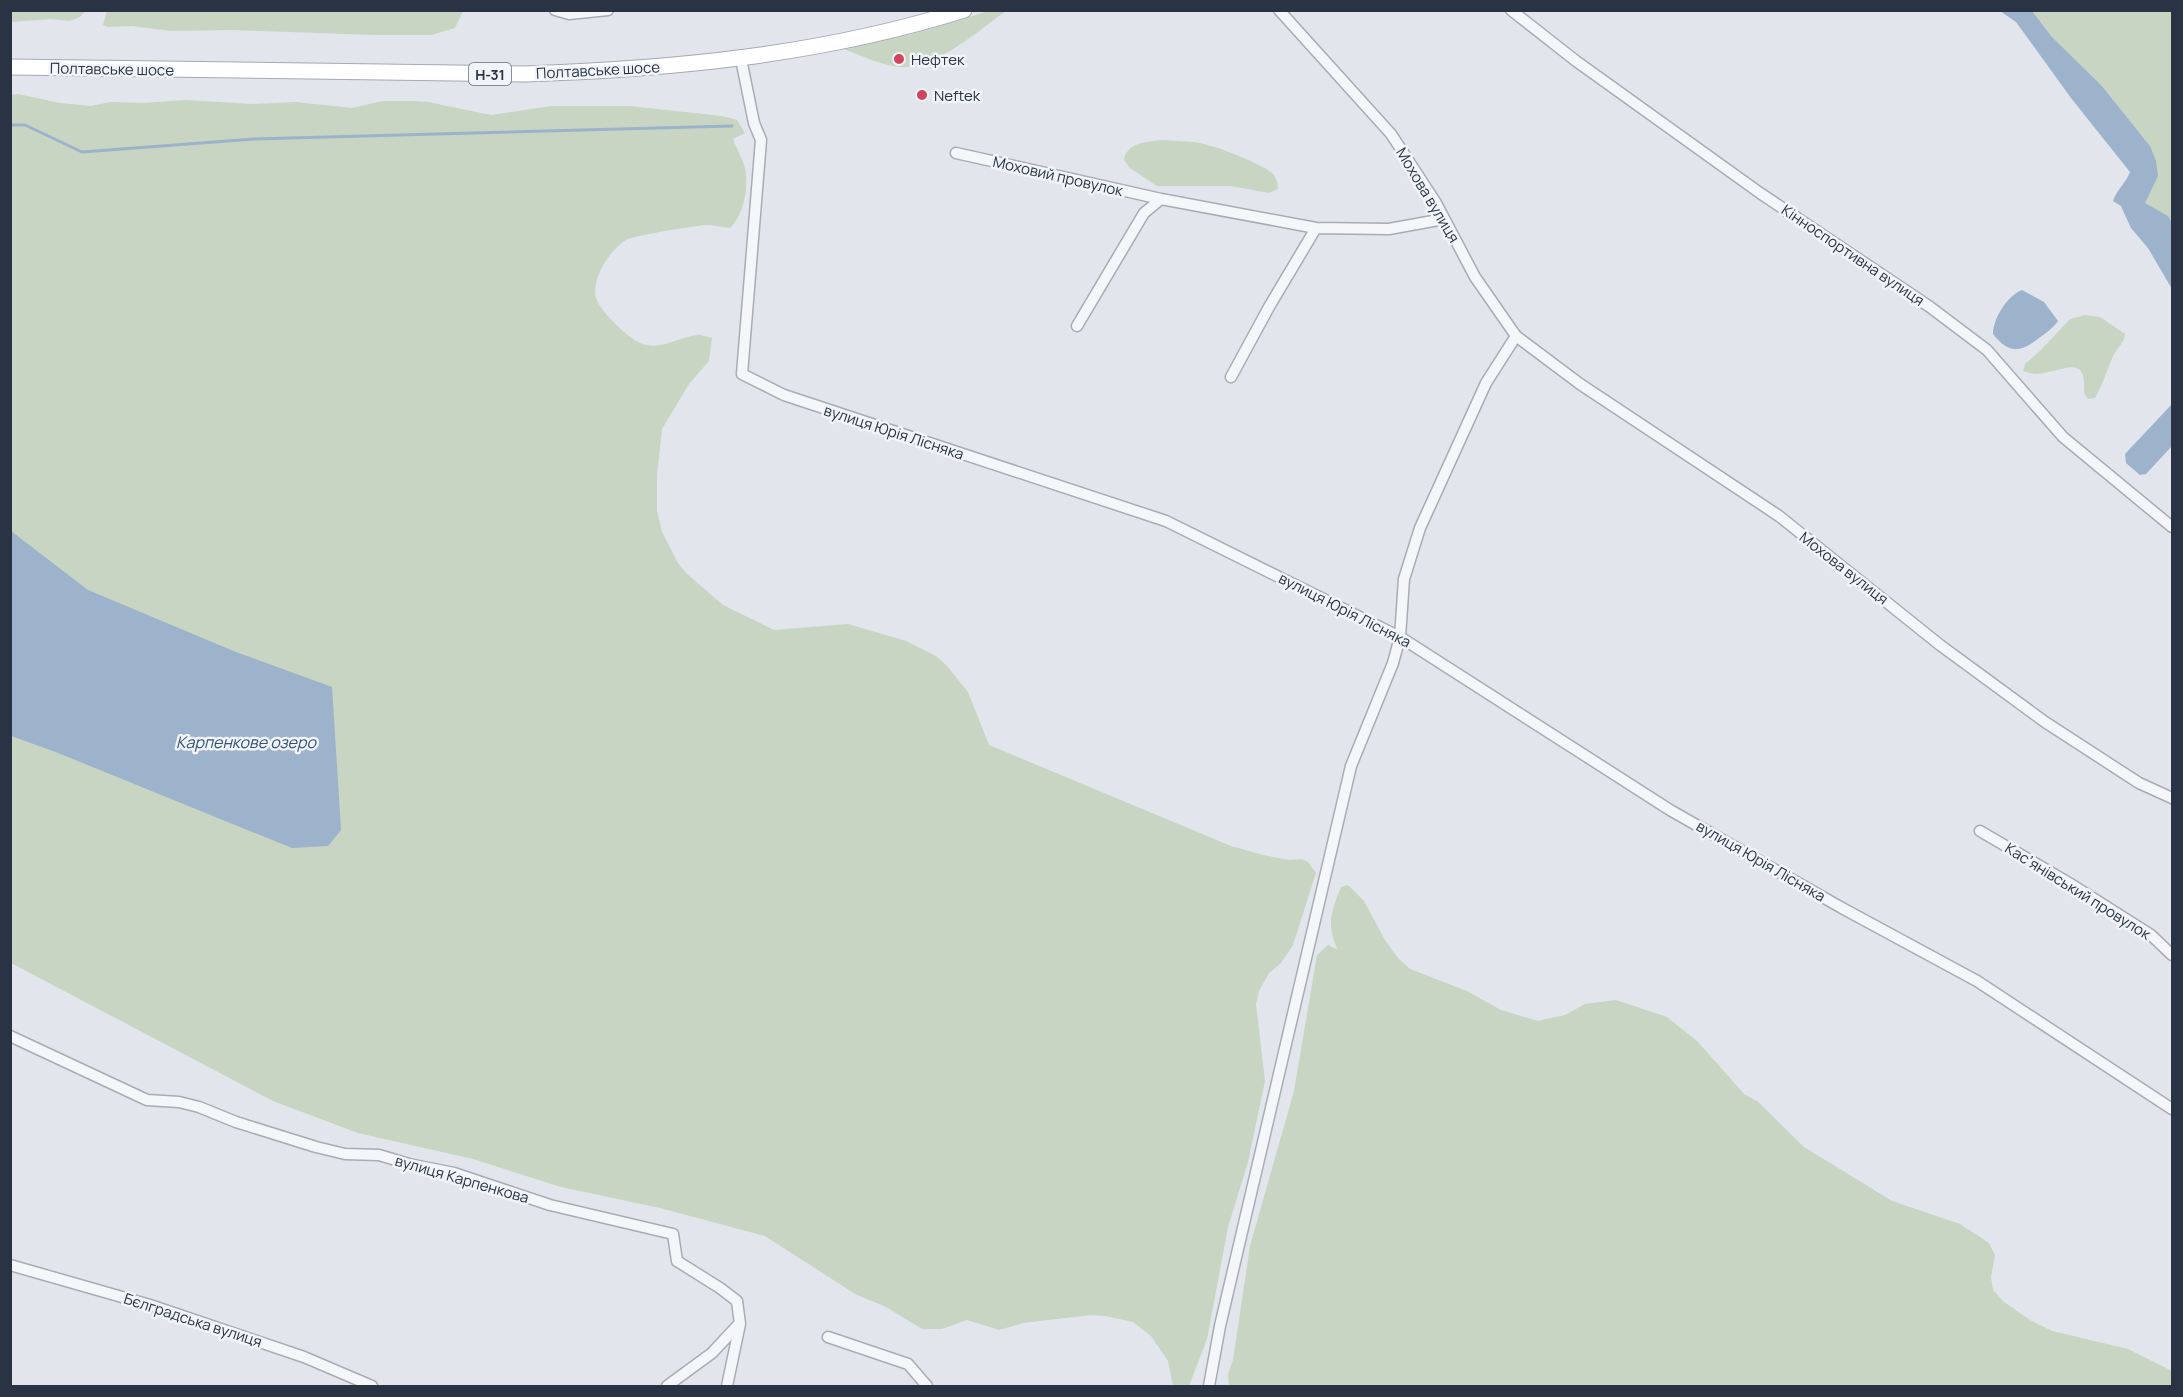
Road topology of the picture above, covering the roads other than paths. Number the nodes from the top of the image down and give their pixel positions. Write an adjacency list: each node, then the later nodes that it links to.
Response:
1 (555, 10): 2 (street)
2 (608, 10)
3 (963, 10): 6 (main road, Полтавське шосе / Н-31)
4 (1279, 10): 10 (street, Мохова вулиця)
5 (1511, 10): 15 (street, Кінноспортивна вулиця)
6 (741, 59): 7 (main road, Полтавське шосе / Н-31); 16 (street, вулиця Юрія Лісняка)
7 (10, 67)
8 (956, 153): 9 (street, Моховий провулок)
9 (1161, 199): 11 (street, Моховий провулок); 12 (street)
10 (1444, 219): 11 (street, Моховий провулок); 13 (street, Мохова вулиця)
11 (1316, 228): 14 (street)
12 (1077, 326)
13 (1516, 336): 16 (street); 17 (street, Мохова вулиця)
14 (1231, 377)
15 (2172, 527)
16 (1400, 637): 21 (street, вулиця Юрія Лісняка); 29 (street)
17 (2172, 798)
18 (1980, 831): 19 (street, Касʼянівський провулок)
19 (2172, 955)
20 (10, 1036): 23 (street, вулиця Карпенкова)
21 (2172, 1109)
22 (10, 1265): 25 (street, Бєлградська вулиця)
23 (740, 1324): 26 (street); 27 (street, вулиця Карпенкова)
24 (828, 1337): 28 (street)
25 (372, 1386)
26 (667, 1386)
27 (727, 1386)
28 (927, 1386)
29 (1209, 1386)

